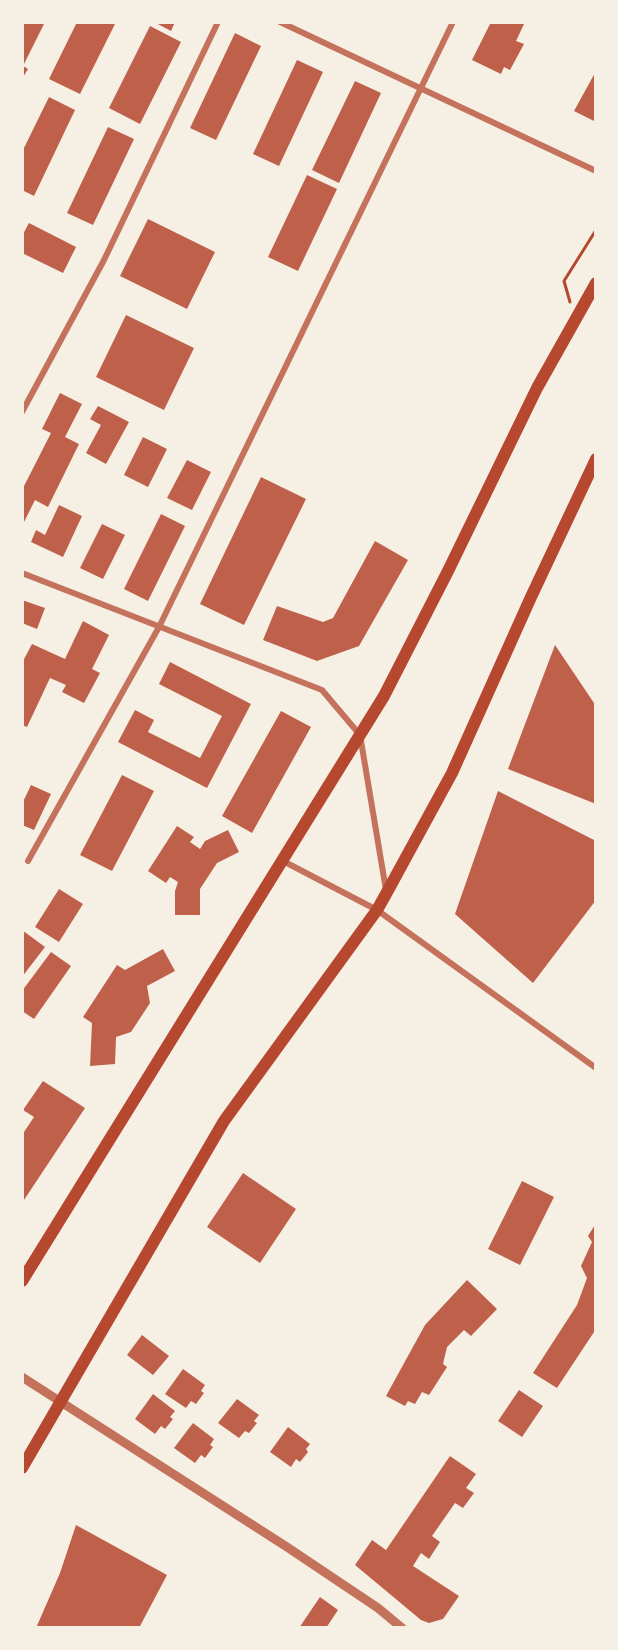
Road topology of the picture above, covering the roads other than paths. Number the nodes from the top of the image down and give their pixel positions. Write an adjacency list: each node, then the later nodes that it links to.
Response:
1 (218, 22): 7 (street)
2 (280, 22): 4 (street)
3 (453, 22): 4 (street)
4 (420, 88): 5 (street); 10 (street)
5 (596, 171)
6 (596, 283): 11 (main road)
7 (22, 412)
8 (596, 459): 14 (main road)
9 (22, 573): 10 (street)
10 (159, 627): 11 (street); 12 (street)
11 (360, 735): 13 (main road); 14 (street)
12 (28, 861)
13 (283, 861): 15 (street); 17 (main road)
14 (386, 894): 15 (main road)
15 (377, 910): 16 (street); 19 (main road)
16 (596, 1068)
17 (22, 1281)
18 (22, 1377): 19 (street)
19 (61, 1401): 20 (main road); 21 (street)
20 (22, 1468)
21 (402, 1628)

